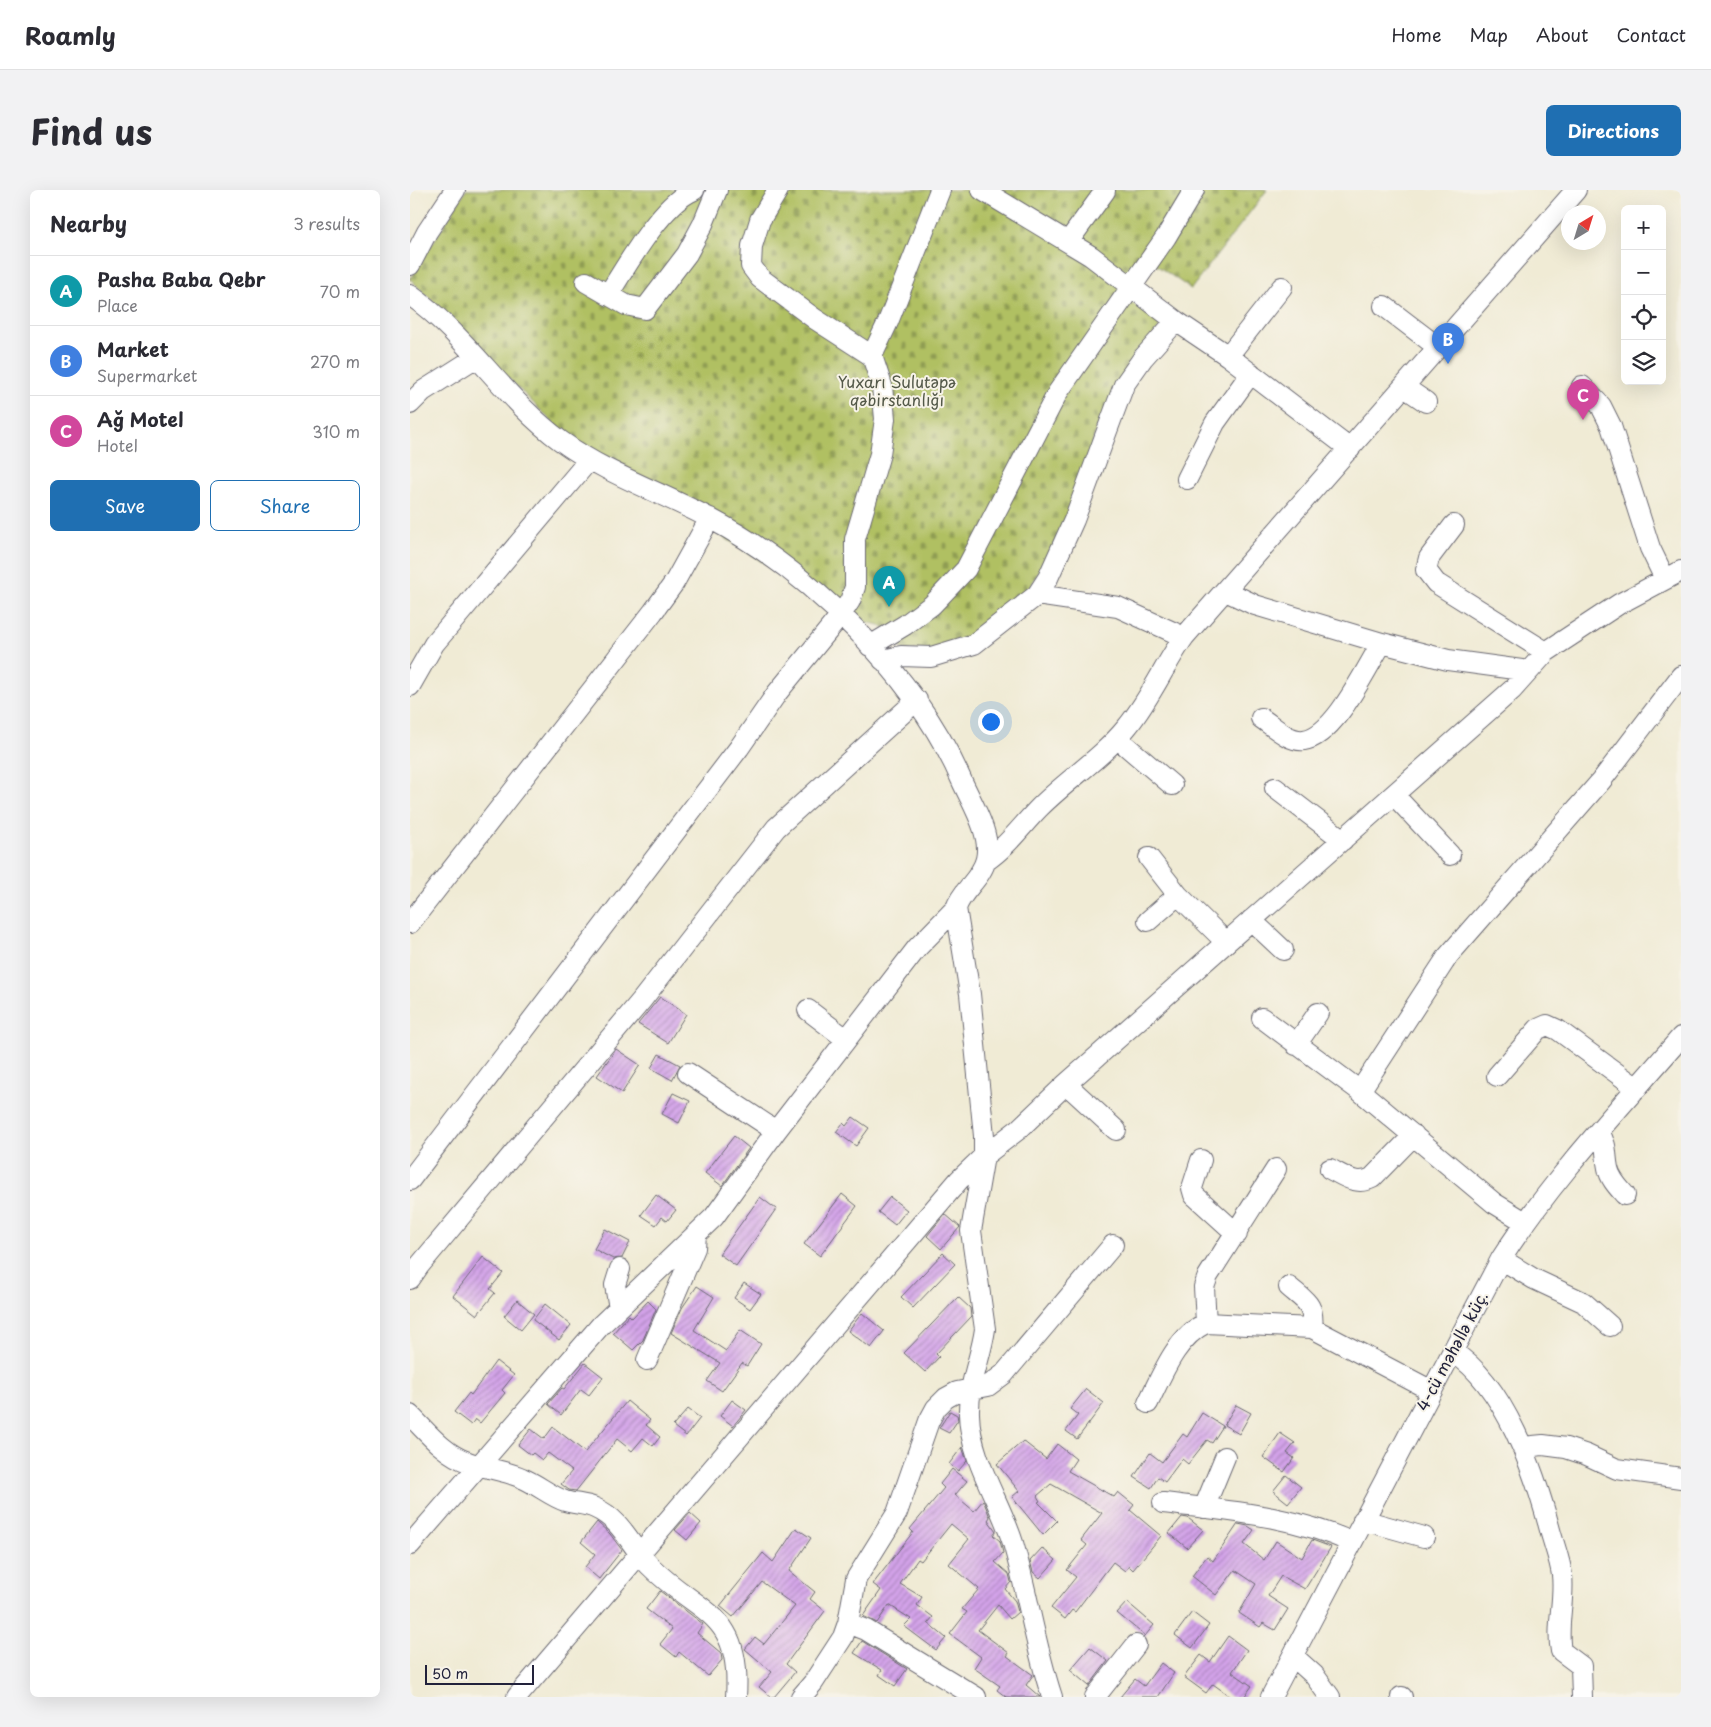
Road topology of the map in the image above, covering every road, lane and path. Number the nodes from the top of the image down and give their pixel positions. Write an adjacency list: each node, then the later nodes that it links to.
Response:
1 (455, 190): 11 (street)
2 (694, 190): 16 (street)
3 (714, 190): 16 (street)
4 (778, 190): 20 (street)
5 (940, 190): 20 (street)
6 (982, 190): 10 (street)
7 (1194, 190): 14 (street)
8 (1576, 190): 19 (street)
9 (1105, 191): 10 (street)
10 (1068, 242): 14 (street)
11 (410, 265)
12 (586, 282): 16 (street)
13 (1282, 287): 21 (street)
14 (1131, 288): 18 (street); 39 (street)
15 (410, 295): 22 (street)
16 (608, 295)
17 (1384, 306): 19 (street)
18 (1176, 321): 21 (street); 35 (street)
19 (1440, 348): 25 (street)
20 (872, 356): 36 (street)
21 (1228, 356): 23 (street)
22 (475, 358): 27 (street); 29 (street)
23 (1251, 373): 28 (street); 30 (street)
24 (1582, 386): 33 (street)
25 (1404, 387): 26 (street); 28 (street)
26 (1426, 402)
27 (410, 404)
28 (1350, 449): 34 (street)
29 (589, 460): 31 (street); 44 (street)
30 (1187, 479)
31 (710, 518): 36 (street); 59 (street)
32 (1454, 525): 40 (street)
33 (1673, 575): 40 (street)
34 (1226, 591): 37 (street); 38 (street)
35 (1037, 595): 37 (street); 41 (street)
36 (840, 616): 39 (street); 81 (street)
37 (1184, 636): 47 (street)
38 (1382, 643): 42 (street); 46 (street)
39 (870, 646): 41 (street)
40 (1546, 652): 42 (street)
41 (884, 660): 45 (street)
42 (1529, 672): 50 (street)
43 (1679, 683): 72 (street)
44 (410, 686)
45 (917, 700): 54 (street); 89 (street)
46 (1261, 718)
47 (1118, 739): 48 (street); 54 (street)
48 (1172, 785)
49 (1275, 788): 51 (street)
50 (1394, 796): 51 (street); 52 (street)
51 (1343, 840): 57 (street)
52 (1450, 855)
53 (1149, 858): 55 (street)
54 (986, 861): 56 (street)
55 (1178, 895): 58 (street); 60 (street)
56 (956, 908): 66 (street); 77 (street)
57 (1251, 920): 60 (street); 61 (street)
58 (1148, 922)
59 (410, 923)
60 (1226, 942): 70 (street)
61 (1283, 950)
62 (808, 1010): 66 (street)
63 (1318, 1013): 67 (street)
64 (1262, 1018): 67 (street)
65 (1681, 1037): 71 (street, 4-cü məhəllə küç.)
66 (846, 1039): 74 (street)
67 (1296, 1045): 72 (street)
68 (688, 1073): 74 (street)
69 (1497, 1076): 71 (street)
70 (1066, 1084): 73 (street); 77 (street)
71 (1637, 1088): 75 (street, 4-cü məhəllə küç.)
72 (1360, 1091): 76 (street)
73 (1116, 1130)
74 (776, 1131): 84 (street)
75 (1599, 1133): 82 (street); 83 (street, 4-cü məhəllə küç.)
76 (1414, 1135): 80 (street); 83 (street)
77 (984, 1156): 97 (street); 111 (street)
78 (1201, 1160): 85 (street)
79 (1276, 1169): 85 (street)
80 (1330, 1169)
81 (410, 1180)
82 (1625, 1195)
83 (1525, 1222): 87 (street, 4-cü məhəllə küç.)
84 (696, 1234): 91 (street); 96 (street)
85 (1237, 1234): 92 (street)
86 (1113, 1245): 97 (street)
87 (1501, 1259): 93 (street); 95 (street, 4-cü məhəllə küç.)
88 (620, 1269): 91 (street)
89 (410, 1279)
90 (1289, 1287): 94 (street)
91 (619, 1308): 103 (street)
92 (1206, 1324): 94 (street); 99 (street)
93 (1610, 1326)
94 (1312, 1328): 98 (street)
95 (1453, 1352): 98 (street, 4-cü məhəllə küç.); 101 (street)
96 (647, 1360)
97 (971, 1388): 112 (street); 119 (street)
98 (1432, 1391): 107 (street, 4-cü məhəllə küç.)
99 (1148, 1403)
100 (412, 1422): 103 (street)
101 (1523, 1447): 104 (street); 123 (street)
102 (1225, 1457): 106 (street)
103 (479, 1466): 110 (street); 111 (street)
104 (1681, 1478)
105 (1163, 1503): 106 (street)
106 (1204, 1508): 109 (street)
107 (1363, 1520): 108 (street); 109 (street, 4-cü məhəllə küç.)
108 (1424, 1537)
109 (1351, 1542): 114 (street, 4-cü məhəllə küç.)
110 (410, 1545)
111 (640, 1553): 115 (street); 116 (street)
112 (848, 1623): 117 (street); 118 (street)
113 (1136, 1645): 120 (street)
114 (1293, 1656): 121 (street, 4-cü məhəllə küç.); 122 (street)
115 (517, 1697)
116 (736, 1697)
117 (801, 1697)
118 (976, 1697)
119 (1052, 1697)
120 (1095, 1697)
121 (1271, 1697)
122 (1330, 1697)
123 (1582, 1697)

